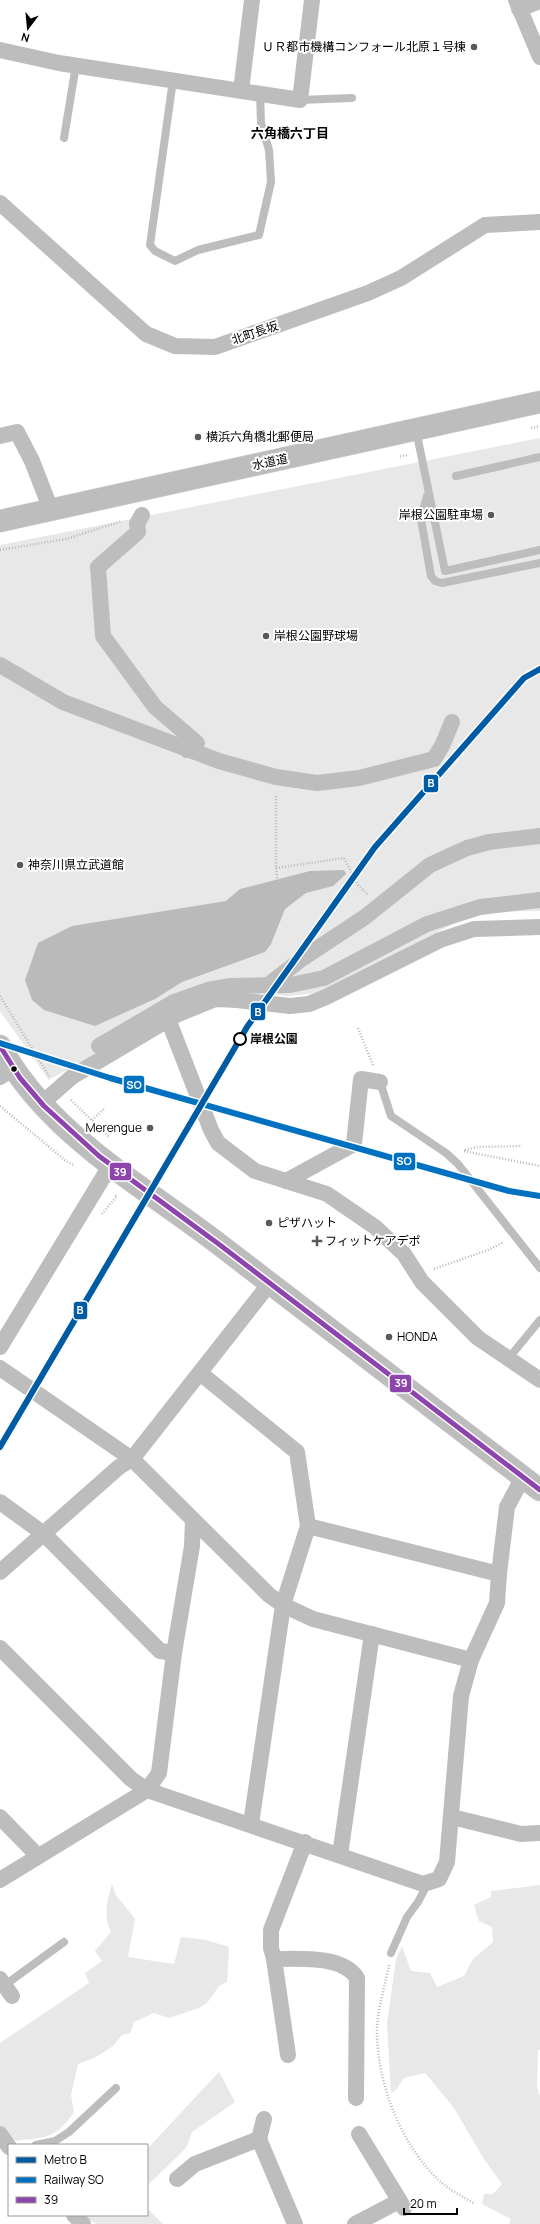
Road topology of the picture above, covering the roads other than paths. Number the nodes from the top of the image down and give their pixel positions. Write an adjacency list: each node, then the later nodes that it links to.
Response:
1 (252, 0): 9 (street)
2 (312, 0): 12 (street)
3 (540, 1): 4 (street)
4 (517, 4): 6 (street)
5 (0, 50): 7 (street)
6 (540, 57)
7 (76, 65): 8 (street); 13 (lane)
8 (173, 80): 9 (street); 10 (lane)
9 (241, 91): 10 (street)
10 (260, 94): 12 (street)
11 (352, 98): 12 (lane)
12 (300, 100)
13 (64, 138)
14 (0, 202): 15 (street, 北町長坂)
15 (540, 222)
16 (540, 402): 17 (main road, 水道道)
17 (416, 430): 21 (lane); 22 (main road, 水道道)
18 (0, 436): 22 (street)
19 (540, 457): 20 (lane)
20 (456, 476)
21 (428, 494): 25 (lane); 26 (lane)
22 (52, 510): 24 (main road, 水道道)
23 (135, 517): 29 (street)
24 (0, 521)
25 (540, 550)
26 (540, 563)
27 (0, 665): 29 (street)
28 (452, 722): 29 (street)
29 (187, 750)
30 (540, 836): 33 (street)
31 (540, 900): 33 (street)
32 (540, 927): 34 (street)
33 (268, 985): 36 (street)
34 (168, 1019): 39 (street); 41 (street)
35 (0, 1046): 37 (main road)
36 (98, 1046)
37 (6, 1073): 39 (main road)
38 (380, 1082): 41 (street); 42 (lane)
39 (41, 1104): 40 (main road)
40 (110, 1166): 43 (main road); 45 (street)
41 (286, 1181): 46 (street)
42 (540, 1268)
43 (270, 1283): 48 (street); 51 (main road)
44 (540, 1320): 46 (lane)
45 (0, 1347)
46 (508, 1359): 49 (street)
47 (0, 1368): 50 (street)
48 (200, 1373): 50 (street); 55 (street)
49 (540, 1380)
50 (132, 1459): 54 (street); 56 (street)
51 (523, 1477): 52 (main road); 58 (street)
52 (540, 1490)
53 (0, 1502): 56 (street)
54 (193, 1520): 59 (street); 62 (street)
55 (308, 1526): 58 (street); 59 (street)
56 (44, 1534): 57 (street); 62 (street)
57 (0, 1572)
58 (499, 1574): 63 (street)
59 (283, 1605): 60 (street); 67 (street)
60 (372, 1634): 63 (street); 70 (street)
61 (0, 1648): 64 (street)
62 (174, 1653): 64 (street)
63 (471, 1660): 66 (street)
64 (147, 1790): 67 (street); 71 (street)
65 (0, 1817): 71 (street)
66 (452, 1817): 68 (street); 73 (street)
67 (251, 1824): 69 (street)
68 (540, 1833)
69 (305, 1842): 70 (street); 76 (street)
70 (340, 1855): 73 (street)
71 (38, 1856): 72 (street)
72 (0, 1880)
73 (428, 1882): 75 (lane)
74 (64, 1942): 77 (lane)
75 (391, 1953)
76 (274, 1959): 78 (street); 80 (street)
77 (5, 1986)
78 (288, 2054)
79 (116, 2088): 85 (lane)
80 (356, 2098)
81 (264, 2119): 84 (street)
82 (0, 2134): 86 (street)
83 (359, 2134): 91 (street)
84 (259, 2139): 87 (street); 90 (street)
85 (41, 2144)
86 (8, 2146)
87 (177, 2179)
88 (75, 2216): 89 (street)
89 (83, 2224)
90 (295, 2224)
91 (355, 2224)

